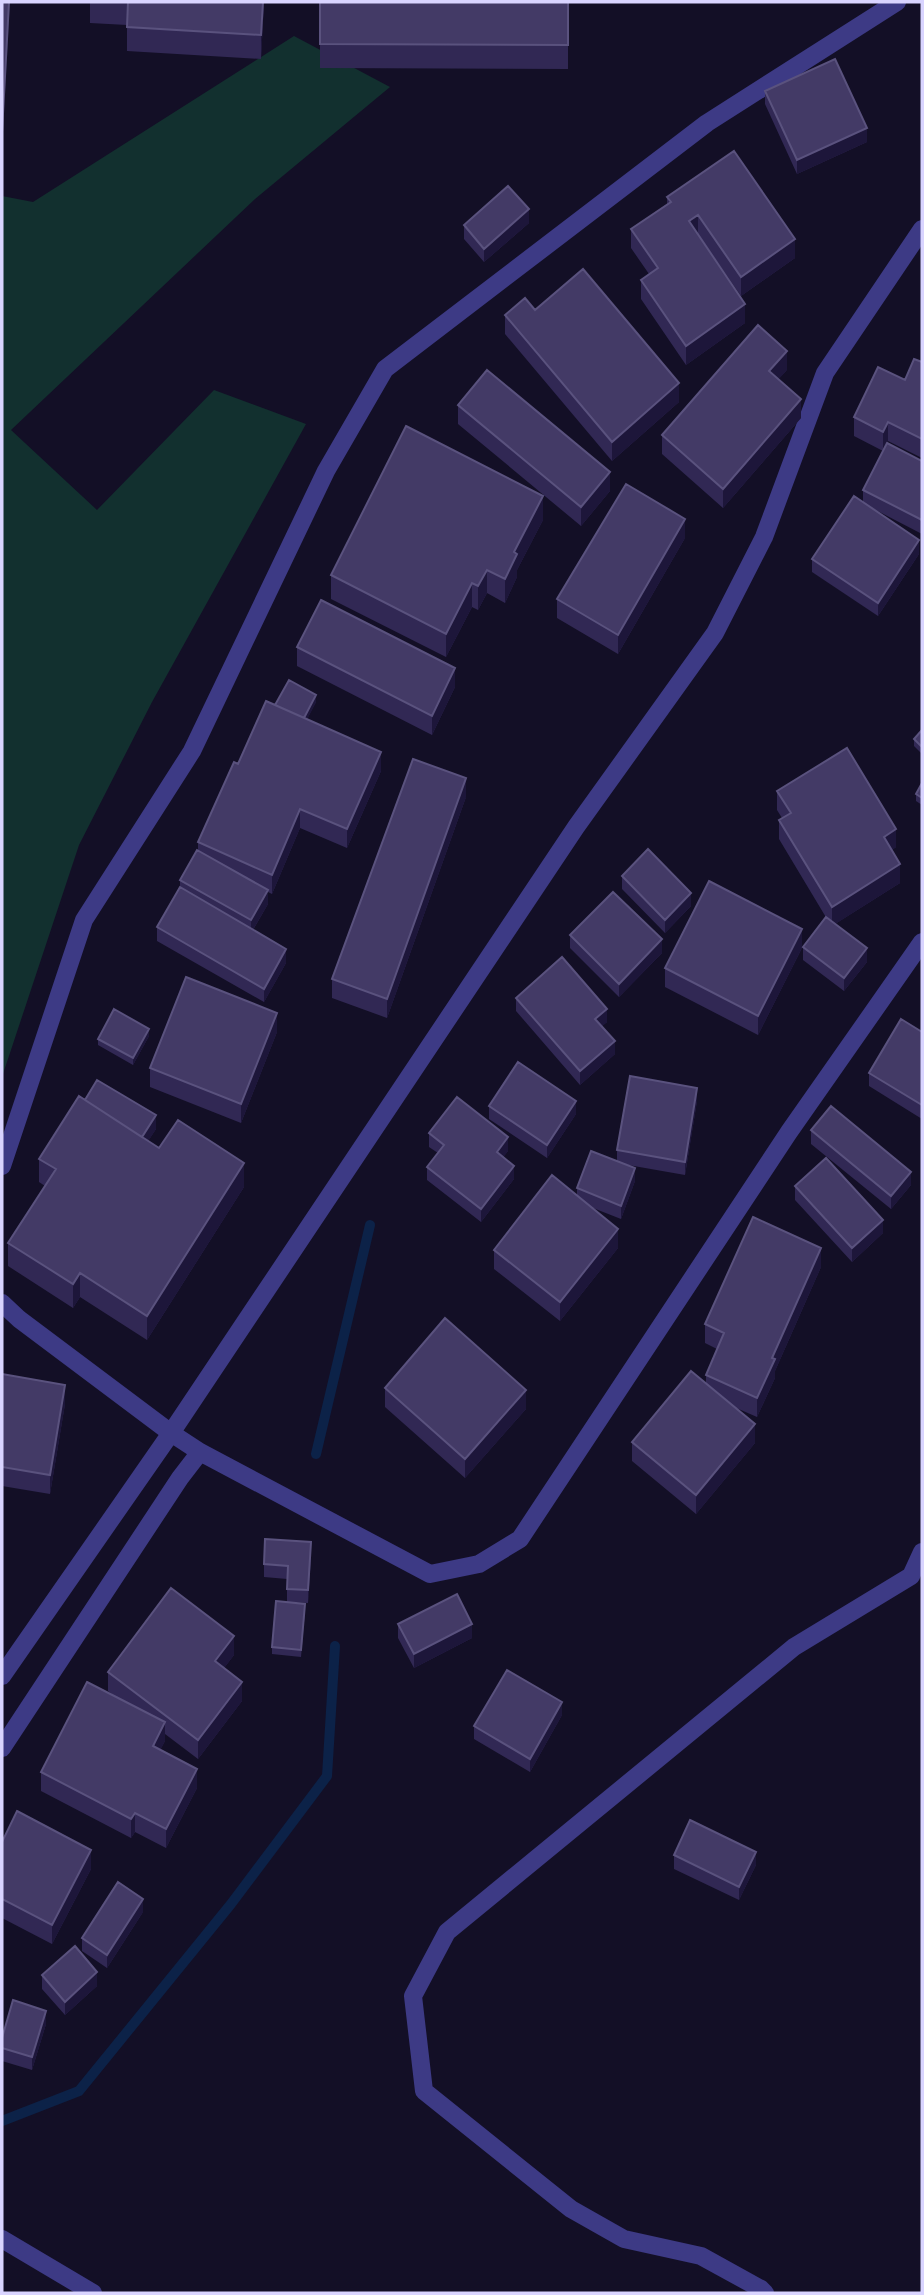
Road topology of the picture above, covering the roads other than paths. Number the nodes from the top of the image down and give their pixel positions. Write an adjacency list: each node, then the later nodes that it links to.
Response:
1 (897, 2): 4 (street)
2 (922, 229): 6 (street)
3 (922, 942): 7 (street)
4 (2, 1165)
5 (2, 1303): 6 (street)
6 (170, 1433): 7 (street); 9 (street)
7 (200, 1452): 10 (street)
8 (922, 1552): 13 (street)
9 (2, 1676)
10 (2, 1748)
11 (2, 2239): 12 (street)
12 (93, 2293)
13 (765, 2293)

